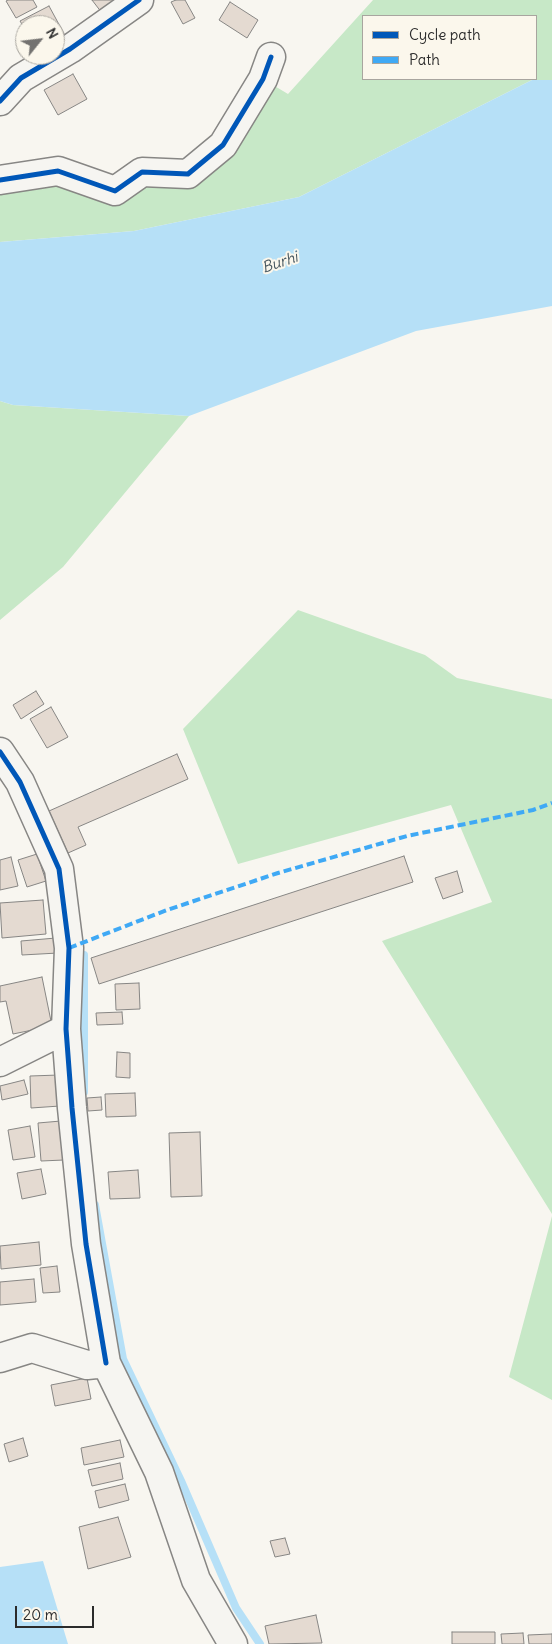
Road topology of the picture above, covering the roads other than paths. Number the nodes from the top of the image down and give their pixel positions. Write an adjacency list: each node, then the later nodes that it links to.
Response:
1 (138, 0): 3 (street)
2 (271, 57): 4 (street)
3 (0, 101)
4 (0, 180)
5 (0, 752): 6 (street)
6 (66, 1029): 7 (street); 9 (street)
7 (0, 1062)
8 (0, 1358): 9 (street)
9 (106, 1363): 10 (street)
10 (233, 1644)

